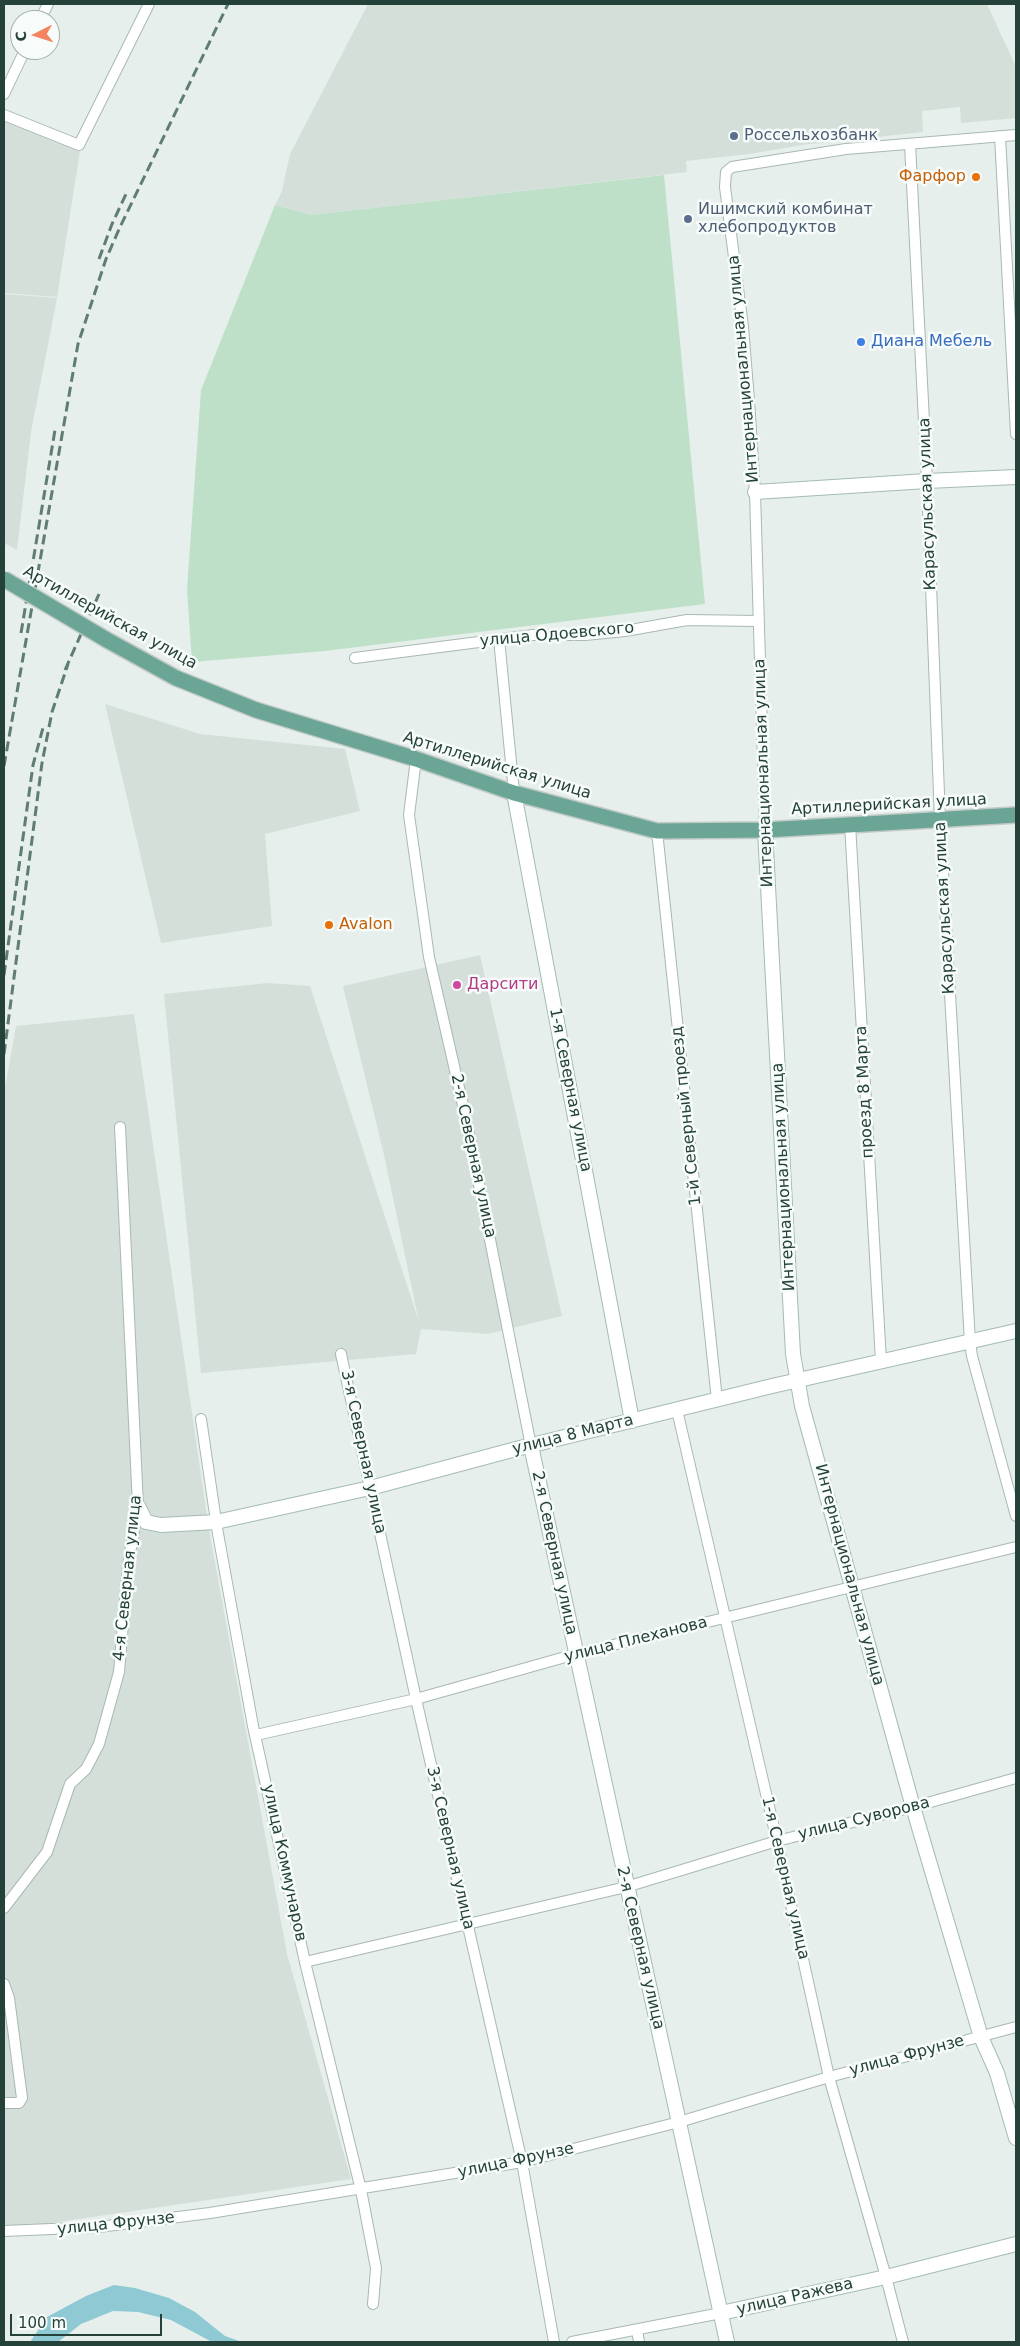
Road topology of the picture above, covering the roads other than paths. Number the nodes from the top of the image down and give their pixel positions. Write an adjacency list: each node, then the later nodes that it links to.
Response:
1 (148, 4): 4 (street)
2 (20, 60): 3 (street)
3 (4, 94)
4 (4, 114)
5 (1016, 135): 6 (street)
6 (1000, 136): 7 (street); 8 (street)
7 (910, 144): 10 (street, Карасульская улица); 11 (street, Интернациональная улица)
8 (1016, 434)
9 (1016, 477): 10 (street)
10 (927, 480): 11 (street); 19 (street, Карасульская улица)
11 (754, 492): 13 (street, Интернациональная улица)
12 (4, 579): 16 (main road, Артиллерийская улица, bridge)
13 (758, 621): 14 (street, улица Одоевского); 21 (street, Интернациональная улица)
14 (499, 640): 15 (street, улица Одоевского); 17 (street, 1-я Северная улица)
15 (355, 658)
16 (416, 759): 17 (main road, Артиллерийская улица); 33 (street, 2-я Северная улица)
17 (514, 793): 22 (main road, Артиллерийская улица); 32 (street, 1-я Северная улица)
18 (1016, 816): 19 (main road, Артиллерийская улица)
19 (940, 820): 20 (main road, Артиллерийская улица); 25 (street, Карасульская улица)
20 (850, 824): 21 (main road, Артиллерийская улица); 27 (street, проезд 8 Марта)
21 (765, 830): 22 (main road, Артиллерийская улица); 28 (street, Интернациональная улица)
22 (657, 831): 29 (street, 1-й Северный проезд)
23 (120, 1127): 35 (street, 4-я Северная улица)
24 (1016, 1331): 25 (street, улица 8 Марта)
25 (970, 1342): 27 (street, улица 8 Марта); 36 (street, Карасульская улица)
26 (342, 1354): 34 (street, 3-я Северная улица)
27 (881, 1360): 28 (street, улица 8 Марта)
28 (797, 1381): 29 (street, улица 8 Марта); 41 (street, Интернациональная улица)
29 (717, 1400): 30 (street, улица 8 Марта)
30 (677, 1410): 32 (street, улица 8 Марта); 42 (street, 1-я Северная улица)
31 (202, 1419): 38 (street, улица Коммунаров)
32 (632, 1421): 33 (street, улица 8 Марта)
33 (531, 1446): 34 (street, улица 8 Марта); 43 (street, 2-я Северная улица)
34 (370, 1488): 38 (street, улица 8 Марта); 44 (street, 3-я Северная улица)
35 (138, 1506): 37 (street); 39 (street, 4-я Северная улица)
36 (1016, 1516)
37 (146, 1522): 38 (street, улица 8 Марта); 39 (street)
38 (216, 1522): 45 (street, улица Коммунаров)
39 (134, 1532): 50 (street, 4-я Северная улица)
40 (1016, 1547): 41 (street, улица Плеханова)
41 (851, 1586): 42 (street, улица Плеханова); 47 (street, Интернациональная улица)
42 (724, 1618): 43 (street, улица Плеханова); 48 (street, 1-я Северная улица)
43 (576, 1654): 44 (street, улица Плеханова); 49 (street, 2-я Северная улица)
44 (416, 1699): 45 (street, улица Плеханова); 51 (street, 3-я Северная улица)
45 (256, 1735): 52 (street, улица Коммунаров)
46 (1016, 1778): 47 (street, улица Суворова)
47 (913, 1807): 48 (street, улица Суворова); 55 (street, Интернациональная улица)
48 (777, 1841): 49 (street, улица Суворова); 56 (street, 1-я Северная улица)
49 (626, 1887): 51 (street, улица Суворова); 58 (street, 2-я Северная улица)
50 (4, 1908)
51 (468, 1925): 52 (street, улица Суворова); 60 (street, 3-я Северная улица)
52 (305, 1962): 61 (street, улица Коммунаров)
53 (4, 1984): 57 (street)
54 (1016, 2026): 55 (street, улица Фрунзе)
55 (981, 2037): 56 (street, улица Фрунзе); 59 (street, Интернациональная улица)
56 (829, 2077): 58 (street, улица Фрунзе); 64 (street, 1-я Северная улица)
57 (4, 2102)
58 (679, 2122): 60 (street, улица Фрунзе); 66 (street, 2-я Северная улица)
59 (1016, 2138)
60 (522, 2162): 61 (street, улица Фрунзе); 68 (street, 3-я Северная улица)
61 (361, 2190): 62 (street, улица Фрунзе); 65 (street, улица Коммунаров)
62 (4, 2231)
63 (1016, 2244): 64 (street, улица Ражева)
64 (886, 2277): 66 (street, улица Ражева); 72 (street, 1-я Северная улица)
65 (373, 2304)
66 (721, 2313): 67 (street, улица Ражева); 71 (street, 2-я Северная улица)
67 (637, 2330): 69 (street, улица Ражева); 70 (street)
68 (554, 2342)
69 (572, 2342)
70 (639, 2342)
71 (727, 2342)
72 (903, 2342)

